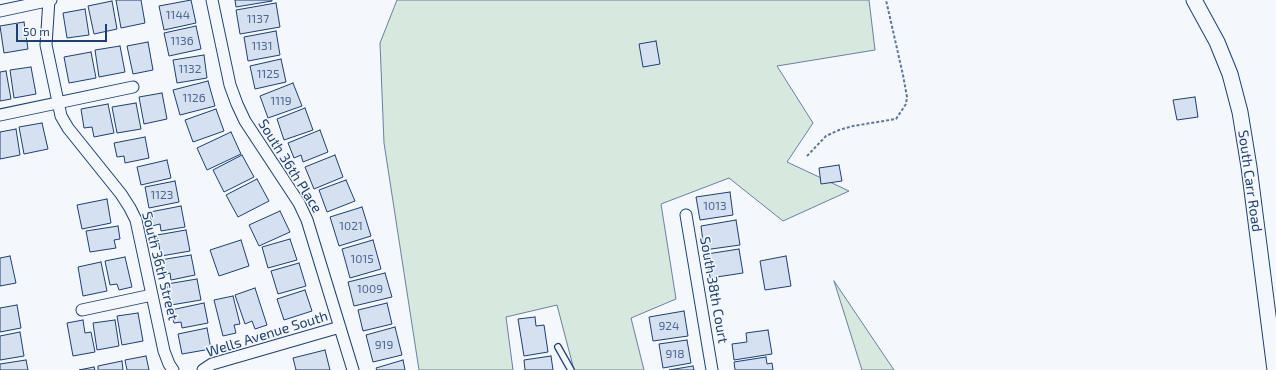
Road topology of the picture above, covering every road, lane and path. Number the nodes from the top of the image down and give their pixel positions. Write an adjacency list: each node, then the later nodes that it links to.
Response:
1 (50, 0): 5 (street); 7 (street, South 36th Street)
2 (212, 0): 13 (street, South 36th Place)
3 (886, 0): 9 (path)
4 (1194, 0): 20 (main road, South Carr Road)
5 (0, 11)
6 (133, 87): 7 (street)
7 (58, 103): 8 (street); 11 (street, South 36th Street)
8 (0, 115)
9 (807, 156)
10 (686, 215): 19 (street, South 38th Court)
11 (152, 295): 12 (street); 15 (street, South 36th Street)
12 (82, 310)
13 (340, 327): 16 (street, Wells Avenue South); 17 (street, South 36th Place)
14 (558, 347): 18 (lane)
15 (173, 370)
16 (203, 370)
17 (353, 370)
18 (571, 370)
19 (712, 370)
20 (1275, 370)

